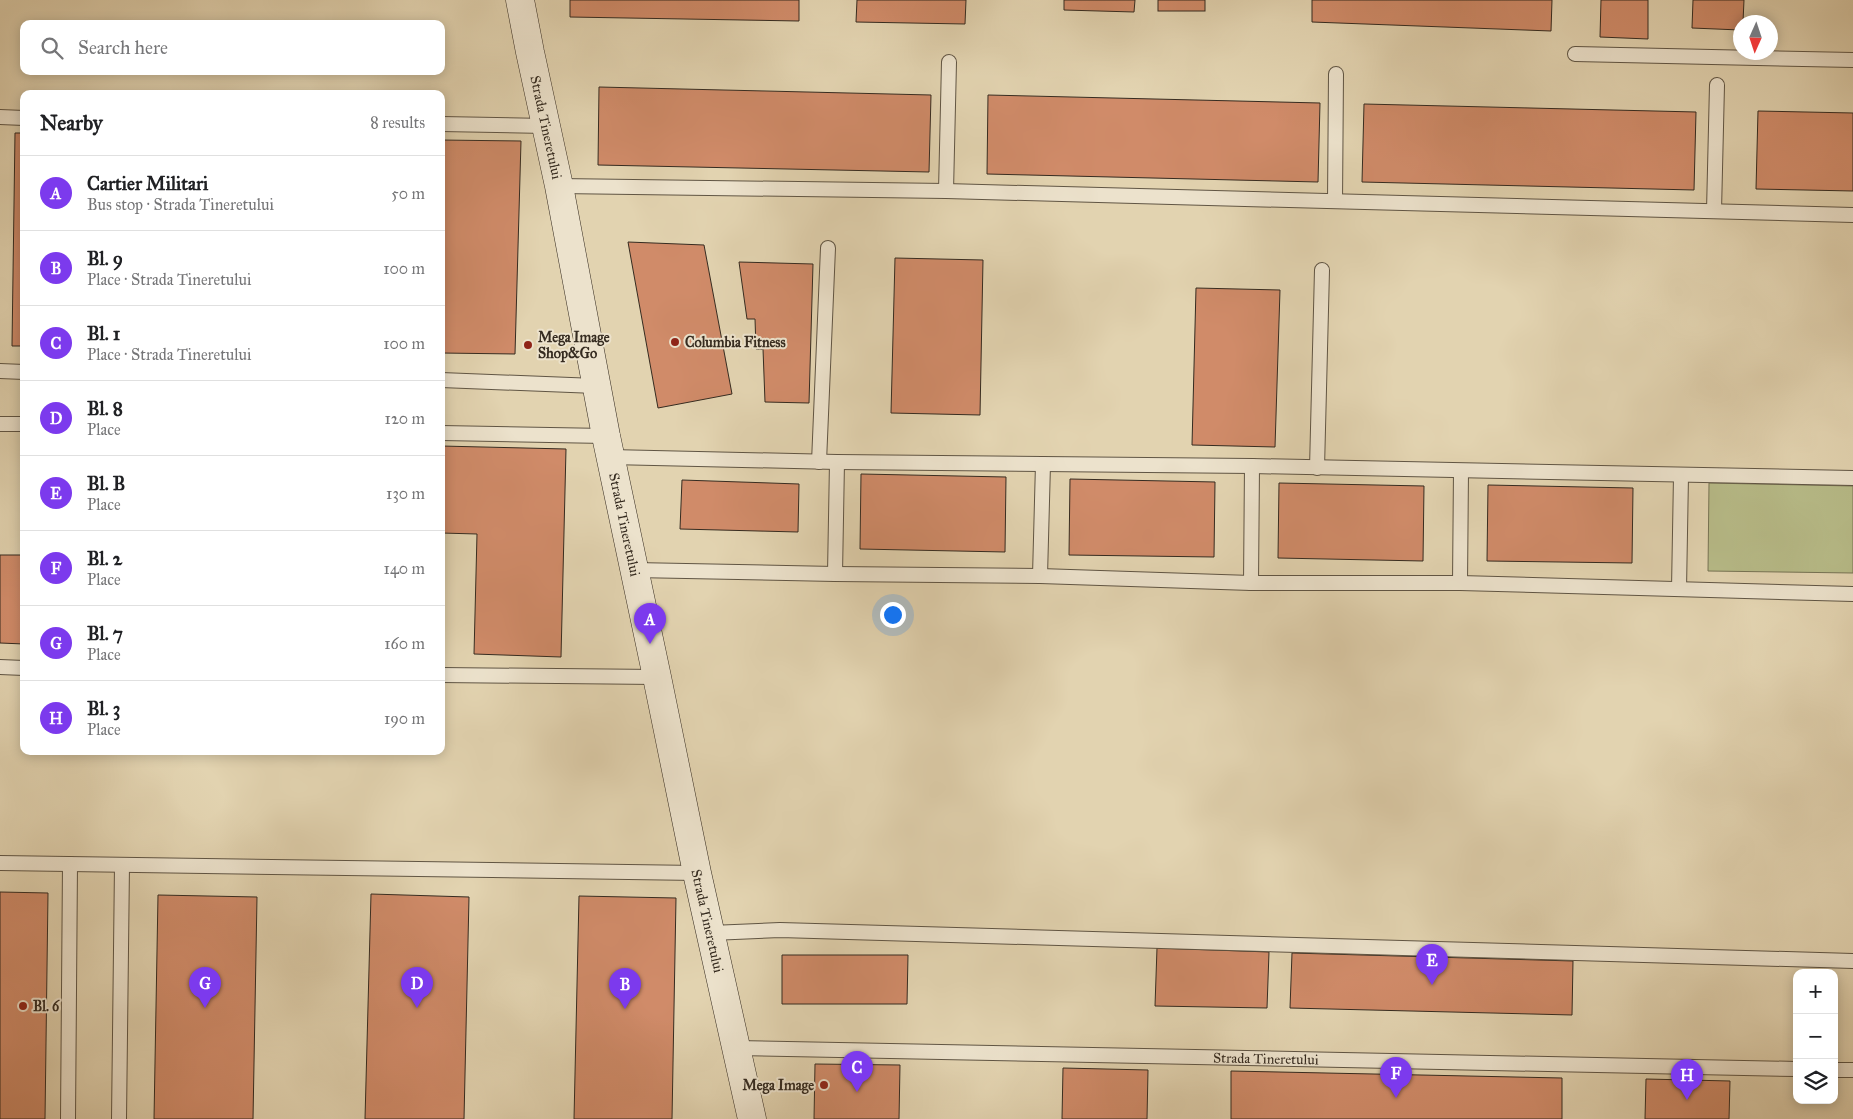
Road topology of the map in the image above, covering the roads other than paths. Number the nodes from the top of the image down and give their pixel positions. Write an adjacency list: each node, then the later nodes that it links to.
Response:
1 (520, 0): 10 (street, Strada Tineretului)
2 (1575, 54): 3 (lane)
3 (1853, 60)
4 (949, 62): 12 (lane)
5 (1336, 74): 13 (lane)
6 (1718, 84): 14 (lane)
7 (0, 117): 8 (lane)
8 (20, 118)
9 (445, 124): 10 (lane)
10 (546, 126): 11 (street, Strada Tineretului)
11 (559, 186): 12 (lane); 21 (street, Strada Tineretului)
12 (946, 191): 13 (lane)
13 (1335, 201): 14 (lane)
14 (1714, 211): 15 (lane)
15 (1853, 215)
16 (828, 248): 26 (lane)
17 (1322, 270): 30 (lane)
18 (0, 371): 19 (lane)
19 (20, 372)
20 (445, 380): 21 (lane)
21 (596, 386): 25 (street, Strada Tineretului)
22 (0, 424): 23 (lane)
23 (20, 424)
24 (445, 433): 25 (lane)
25 (608, 447): 26 (lane); 34 (street, Strada Tineretului)
26 (819, 462): 27 (lane)
27 (836, 462): 28 (lane); 35 (lane)
28 (1042, 464): 29 (lane); 36 (lane)
29 (1252, 466): 30 (lane); 37 (lane)
30 (1317, 468): 31 (lane)
31 (1461, 471): 32 (lane); 38 (lane)
32 (1681, 476): 33 (lane); 39 (lane)
33 (1853, 478)
34 (634, 570): 35 (lane); 44 (street, Strada Tineretului)
35 (835, 574): 36 (lane)
36 (1040, 576): 37 (lane)
37 (1251, 583): 38 (lane)
38 (1460, 583): 39 (lane)
39 (1680, 589): 40 (lane)
40 (1853, 594)
41 (0, 667): 42 (lane)
42 (20, 668)
43 (445, 675): 44 (lane)
44 (657, 677): 48 (street, Strada Tineretului)
45 (0, 863): 46 (lane)
46 (70, 864): 47 (lane); 55 (lane)
47 (122, 865): 48 (lane); 56 (lane)
48 (696, 873): 49 (street, Strada Tineretului)
49 (710, 933): 50 (lane); 51 (street, Strada Tineretului)
50 (1853, 960)
51 (736, 1048): 52 (lane, Strada Tineretului); 57 (street, Strada Tineretului)
52 (1793, 1069)
53 (1838, 1070): 54 (lane)
54 (1853, 1070)
55 (68, 1119)
56 (119, 1119)
57 (752, 1119)

